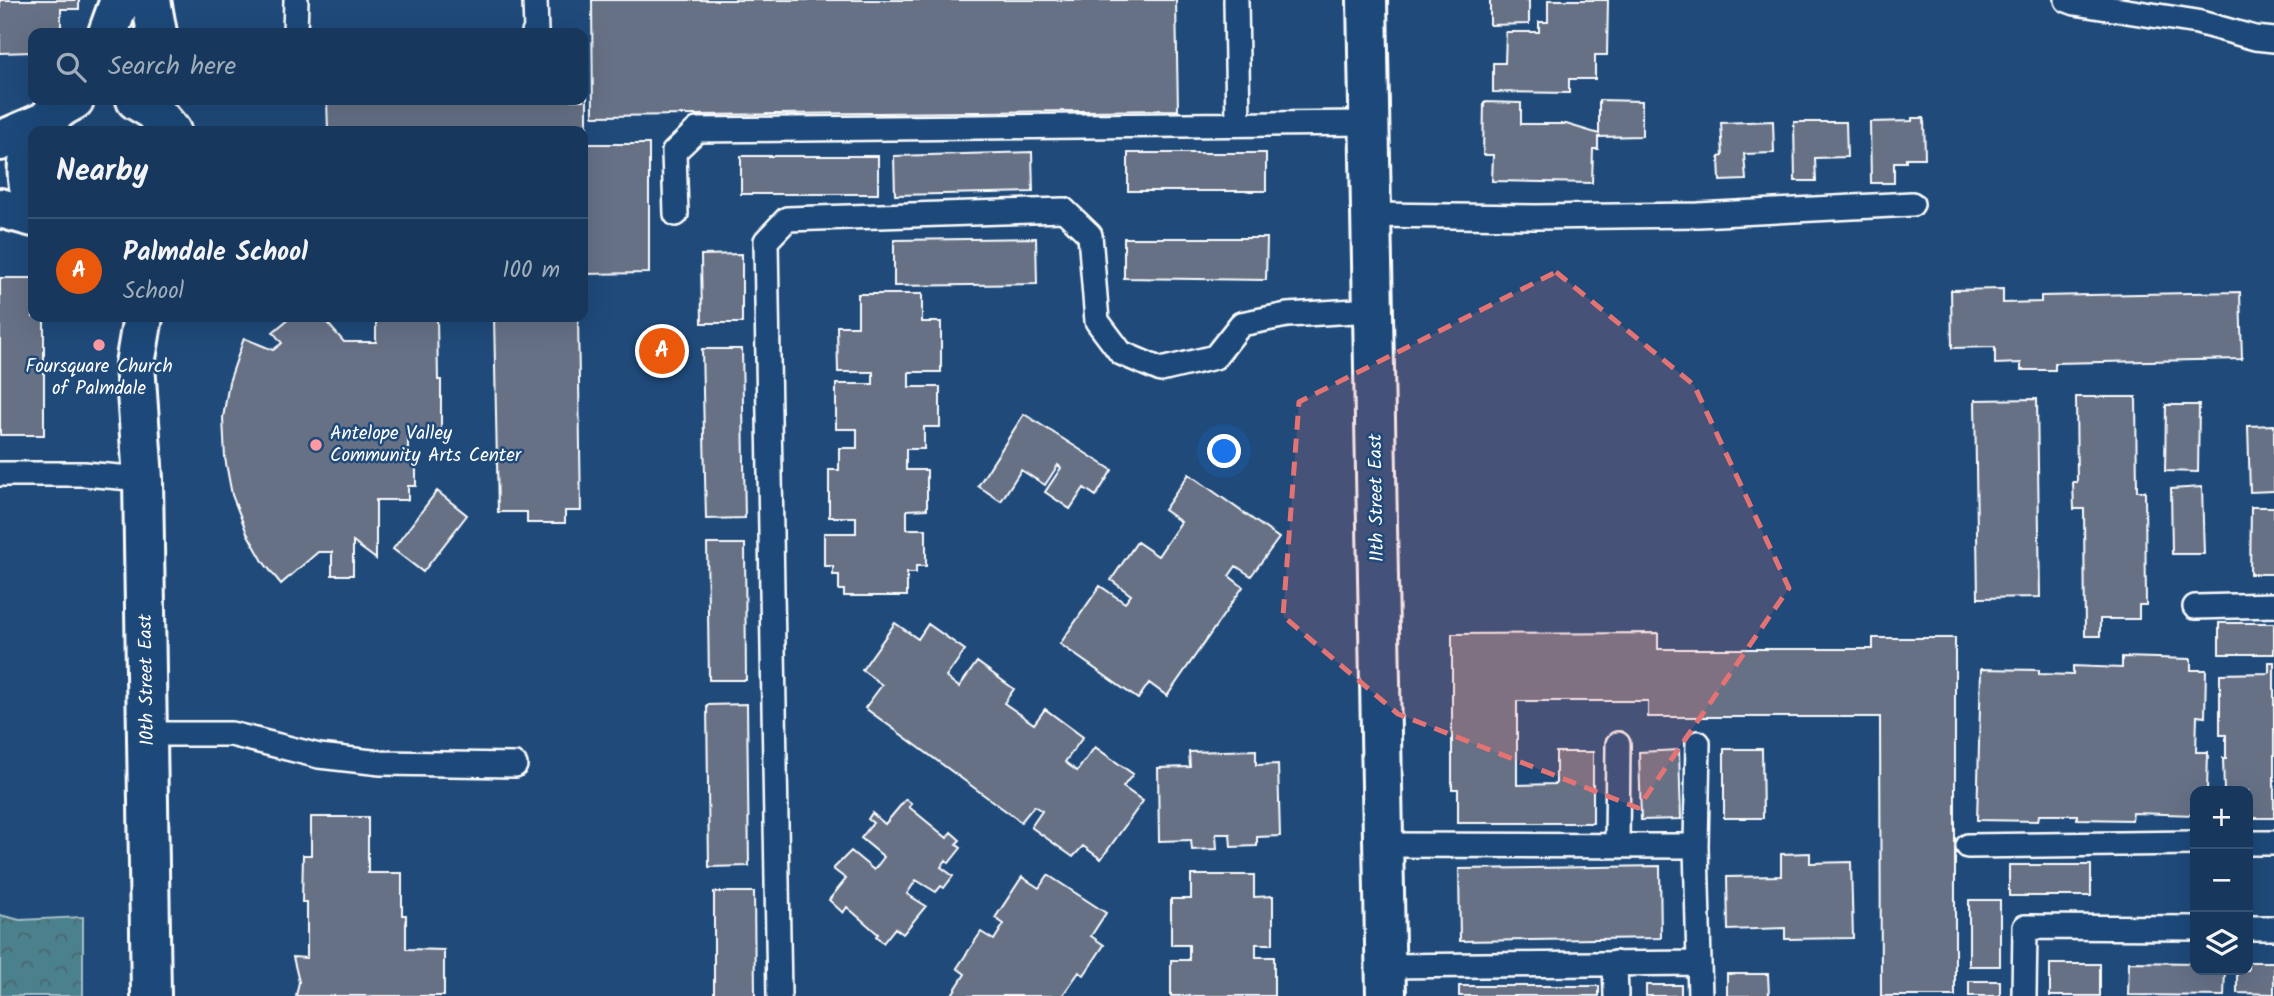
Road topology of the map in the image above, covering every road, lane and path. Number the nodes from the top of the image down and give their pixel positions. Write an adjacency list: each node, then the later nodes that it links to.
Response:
1 (120, 0): 8 (street)
2 (296, 0): 9 (lane)
3 (535, 0): 10 (lane)
4 (1236, 0): 15 (lane)
5 (1367, 0): 14 (street, 11th Street East)
6 (2067, 0): 7 (lane)
7 (2196, 11): 11 (lane)
8 (110, 28)
9 (295, 28)
10 (536, 28)
11 (2274, 40)
12 (144, 105): 13 (street)
13 (169, 120)
14 (1368, 123): 15 (lane); 21 (street, 11th Street East)
15 (1238, 124): 20 (lane)
16 (28, 130): 17 (street)
17 (0, 141)
18 (1912, 204): 21 (lane)
19 (0, 208): 22 (street)
20 (676, 214)
21 (1371, 215): 23 (street, 11th Street East)
22 (28, 216)
23 (1373, 310): 38 (street, 11th Street East); 49 (lane)
24 (116, 322): 26 (street, 10th Street East)
25 (142, 322): 26 (street, 10th Street East)
26 (135, 365): 28 (street, 10th Street East)
27 (0, 474): 28 (lane)
28 (143, 479): 31 (street, 10th Street East)
29 (2274, 605): 30 (lane)
30 (2194, 607)
31 (148, 734): 34 (lane); 48 (street, 10th Street East)
32 (1698, 743): 40 (lane)
33 (1619, 744): 39 (lane)
34 (515, 765)
35 (2274, 842): 37 (lane)
36 (2190, 843): 41 (lane)
37 (2253, 843)
38 (1383, 845): 39 (lane); 47 (street, 11th Street East)
39 (1617, 846): 40 (lane)
40 (1696, 846): 46 (lane)
41 (1968, 846)
42 (2190, 928): 52 (lane)
43 (2253, 928): 44 (lane)
44 (2274, 928)
45 (1615, 963): 46 (lane); 47 (lane); 50 (lane)
46 (1699, 963): 51 (lane)
47 (1386, 981)
48 (151, 996)
49 (779, 996)
50 (1616, 996)
51 (1700, 996)
52 (2024, 996)

